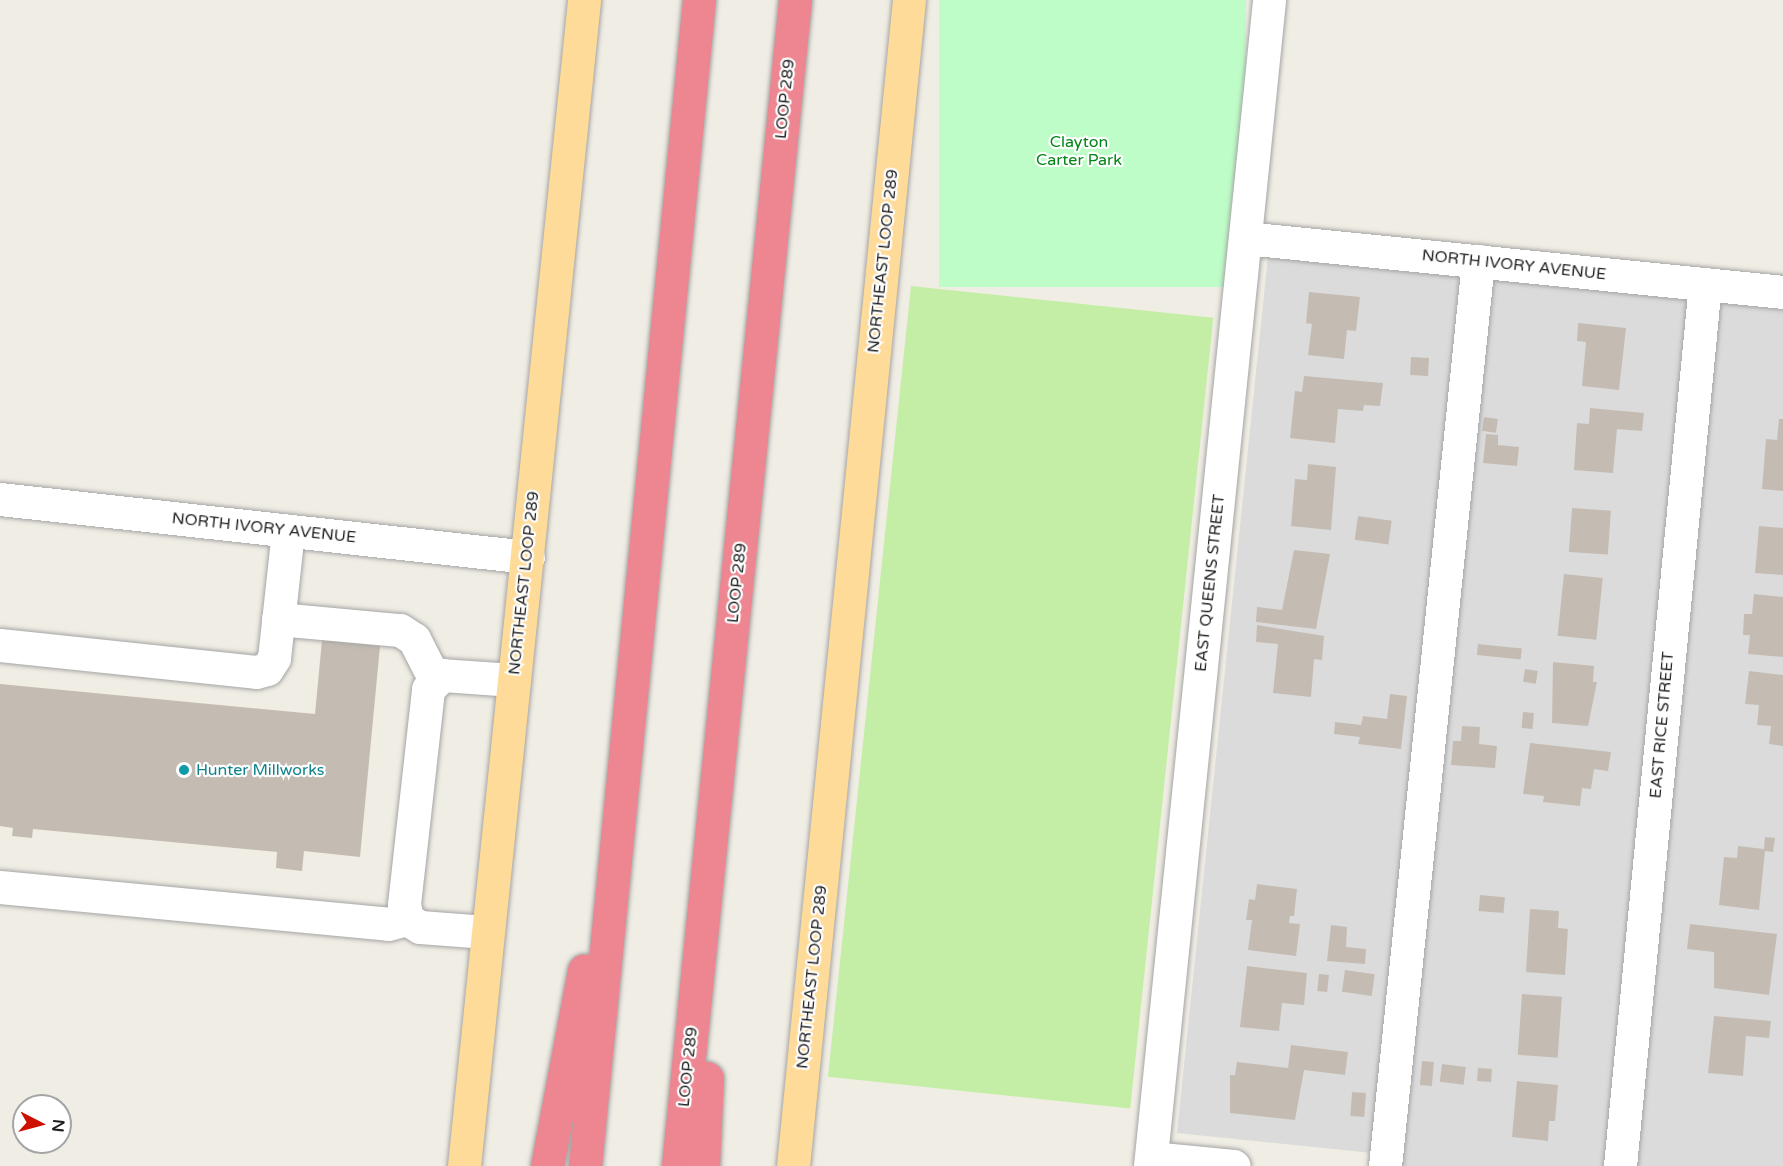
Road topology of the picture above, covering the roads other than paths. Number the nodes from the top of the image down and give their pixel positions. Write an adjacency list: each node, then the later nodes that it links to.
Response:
1 (584, 0): 12 (main road, NORTHEAST LOOP 289)
2 (699, 0): 18 (highway)
3 (795, 0): 17 (highway, LOOP 289)
4 (909, 0): 28 (main road, NORTHEAST LOOP 289)
5 (1269, 0): 6 (street, EAST QUEENS STREET)
6 (1245, 238): 7 (street, NORTH IVORY AVENUE); 22 (street, EAST QUEENS STREET)
7 (1478, 261): 8 (street, NORTH IVORY AVENUE); 30 (street)
8 (1705, 284): 9 (street, NORTH IVORY AVENUE); 31 (street, EAST RICE STREET)
9 (1783, 292)
10 (0, 499): 11 (street, NORTH IVORY AVENUE)
11 (288, 531): 12 (street, NORTH IVORY AVENUE); 13 (street)
12 (528, 556): 16 (main road, NORTHEAST LOOP 289)
13 (278, 619): 14 (street); 15 (street)
14 (0, 645)
15 (435, 680): 16 (street); 20 (street)
16 (514, 680): 21 (main road, NORTHEAST LOOP 289)
17 (721, 737): 26 (highway, LOOP 289); 27 (highway)
18 (623, 765): 24 (highway); 25 (highway)
19 (0, 887): 20 (street)
20 (407, 919): 21 (street)
21 (486, 932): 23 (main road, NORTHEAST LOOP 289)
22 (1151, 1162): 29 (street)
23 (464, 1166)
24 (548, 1166)
25 (585, 1166)
26 (678, 1166)
27 (703, 1166)
28 (793, 1166)
29 (1234, 1166)
30 (1385, 1166)
31 (1620, 1166)

